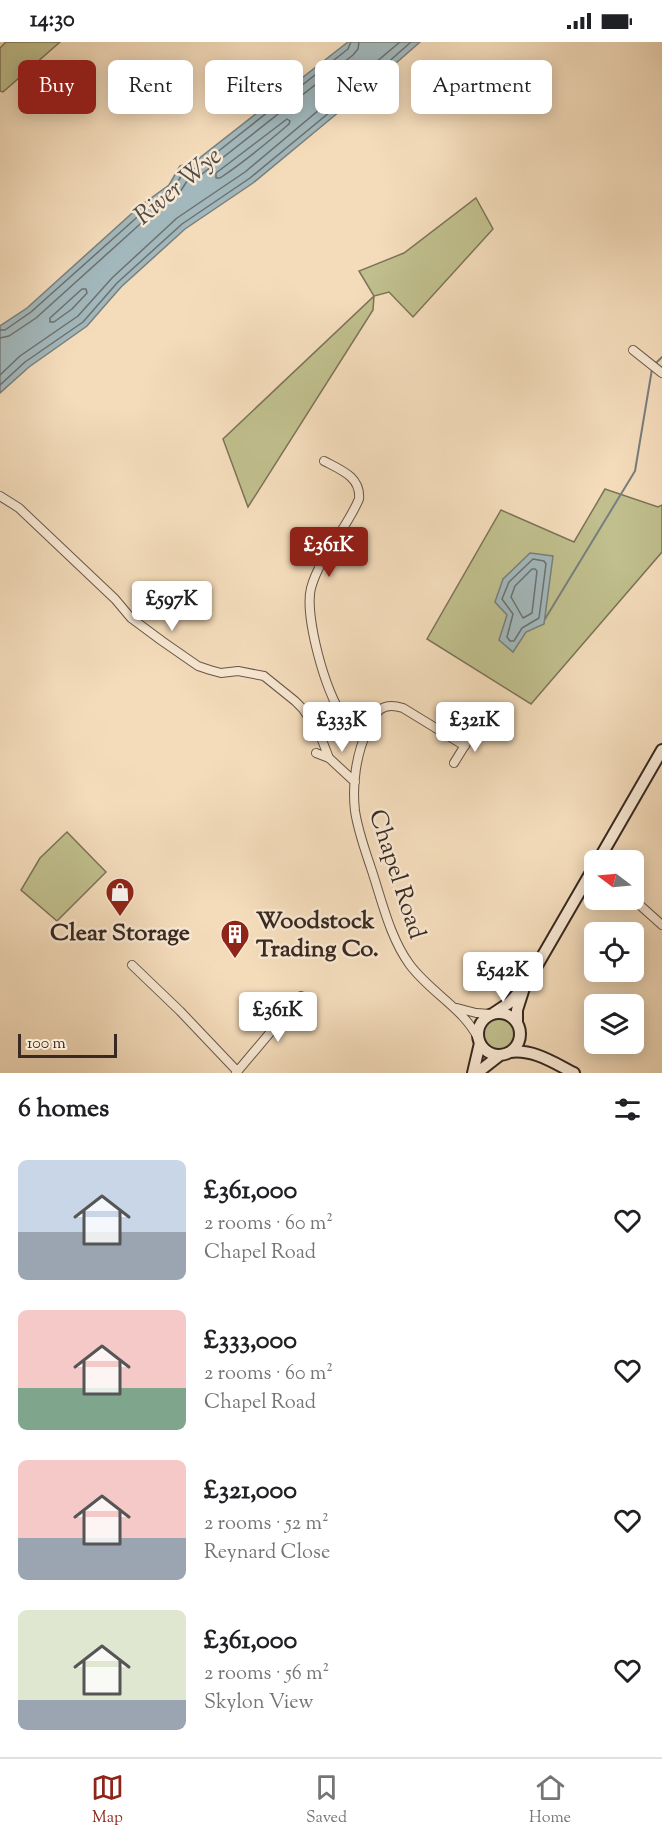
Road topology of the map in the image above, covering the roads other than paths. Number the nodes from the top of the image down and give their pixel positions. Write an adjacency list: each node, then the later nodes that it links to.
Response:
1 (633, 350): 2 (street)
2 (662, 374)
3 (324, 461): 6 (street)
4 (0, 496): 10 (street)
5 (475, 729): 7 (street)
6 (366, 732): 7 (street); 12 (street, Chapel Road)
7 (465, 746): 11 (street)
8 (662, 750): 13 (main road)
9 (315, 753): 10 (street)
10 (329, 758): 12 (street)
11 (454, 764)
12 (355, 782): 20 (street, Chapel Road)
13 (604, 850)
14 (584, 884): 18 (main road)
15 (644, 908): 16 (street)
16 (662, 924)
17 (132, 964): 26 (street)
18 (524, 988): 21 (main road); 22 (main road)
19 (301, 996): 26 (street)
20 (453, 1006): 21 (street, Chapel Road); 23 (street, Chapel Road)
21 (492, 1014): 22 (main road); 23 (main road)
22 (519, 1028): 24 (main road); 25 (main road)
23 (479, 1041): 24 (main road); 27 (main road)
24 (505, 1053): 25 (main road); 27 (main road)
25 (542, 1056): 28 (main road)
26 (236, 1072)
27 (475, 1073)
28 (574, 1073)

